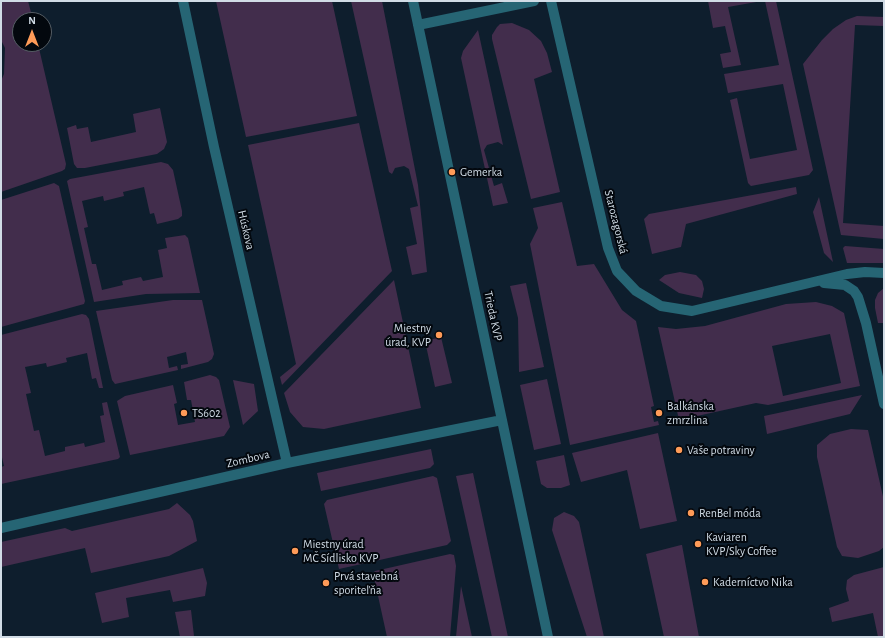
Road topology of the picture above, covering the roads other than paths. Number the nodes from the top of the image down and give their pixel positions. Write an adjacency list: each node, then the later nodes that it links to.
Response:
1 (183, 1): 10 (street, Húskova)
2 (414, 1): 5 (street, Trieda KVP)
3 (534, 1): 5 (street)
4 (551, 1): 7 (street, Starozagorská)
5 (418, 25): 9 (street, Trieda KVP)
6 (884, 273): 7 (street, Starozagorská)
7 (806, 282): 8 (street, Starozagorská)
8 (884, 404)
9 (502, 420): 10 (street, Zombova); 12 (street, Trieda KVP)
10 (286, 464): 11 (street, Zombova)
11 (1, 528)
12 (548, 637)

